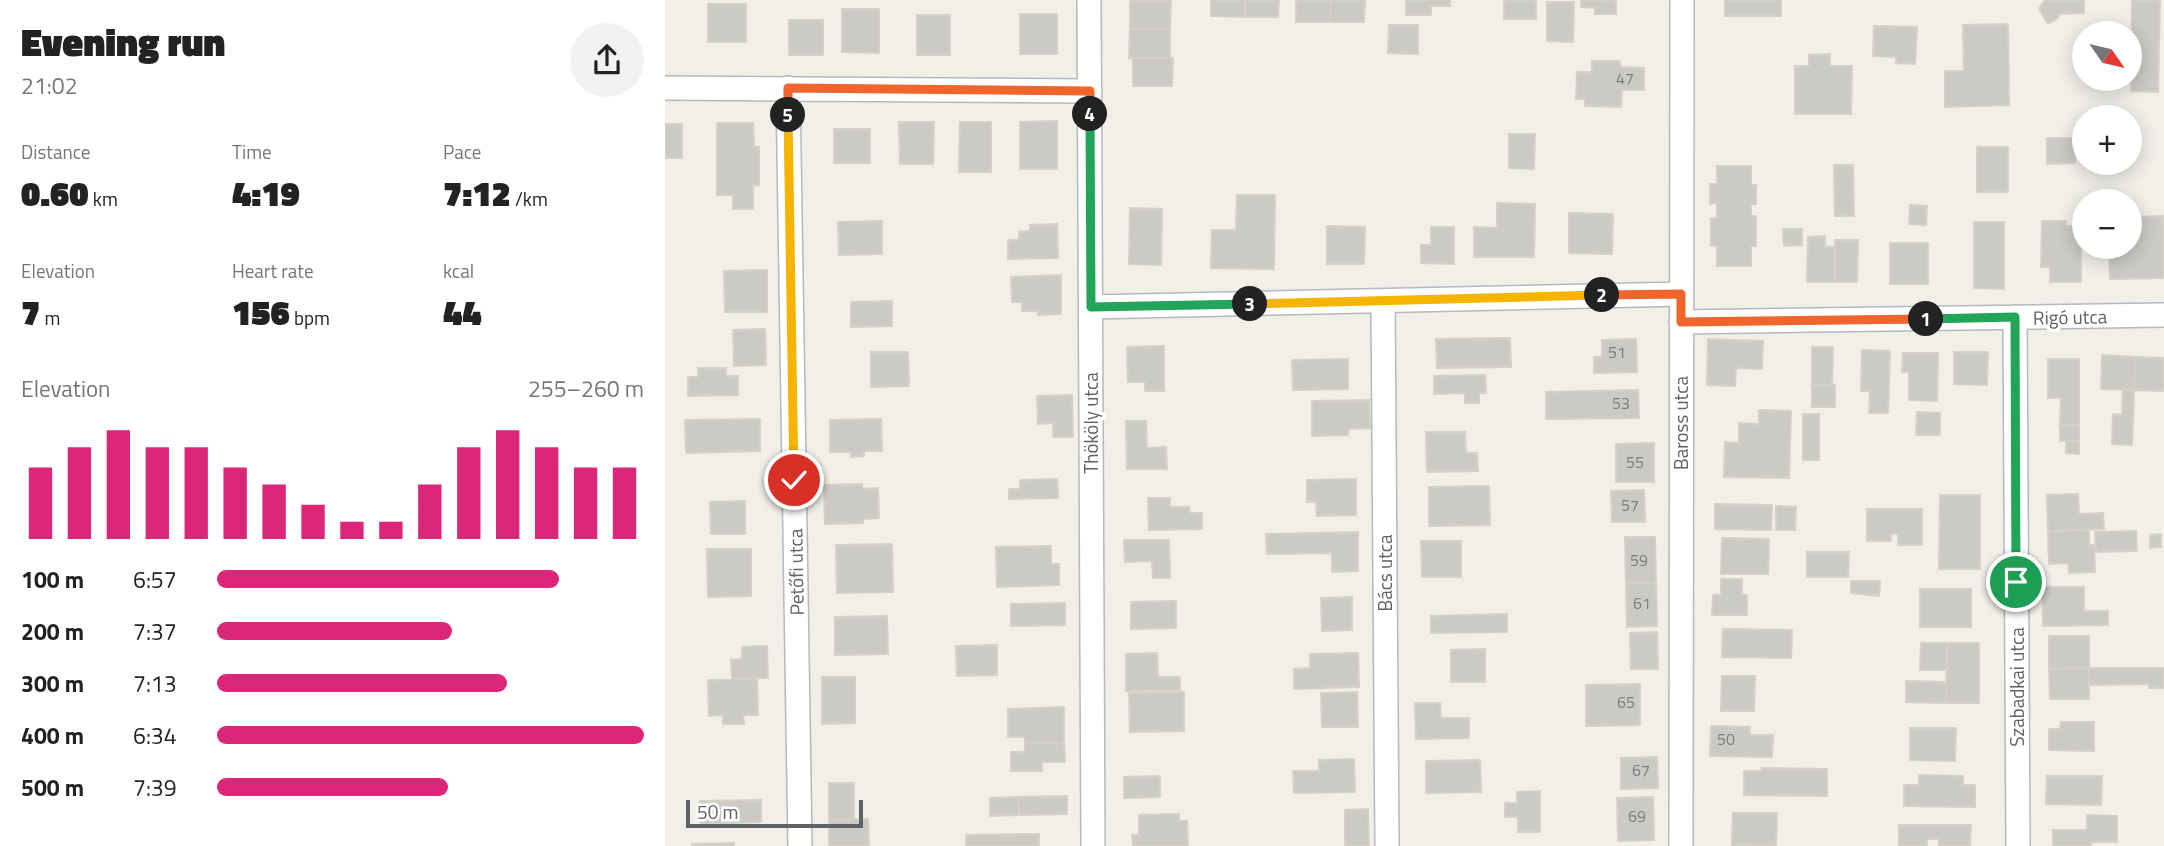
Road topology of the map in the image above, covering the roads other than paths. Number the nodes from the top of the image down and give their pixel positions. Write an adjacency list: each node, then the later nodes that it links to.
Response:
1 (1089, 0): 5 (street, Thököly utca)
2 (1682, 0): 6 (street, Baross utca)
3 (665, 88): 4 (street)
4 (788, 88): 5 (street); 12 (street, Petőfi utca)
5 (1090, 91): 8 (street, Thököly utca)
6 (1681, 294): 7 (street); 11 (street, Baross utca)
7 (1383, 301): 8 (street); 14 (street, Bács utca)
8 (1091, 307): 13 (street, Thököly utca)
9 (2164, 315): 10 (street, Rigó utca)
10 (2015, 317): 11 (street, Rigó utca); 16 (street, Szabadkai utca)
11 (1681, 322): 15 (street, Baross utca)
12 (800, 846)
13 (1093, 846)
14 (1387, 846)
15 (1681, 846)
16 (2018, 846)

